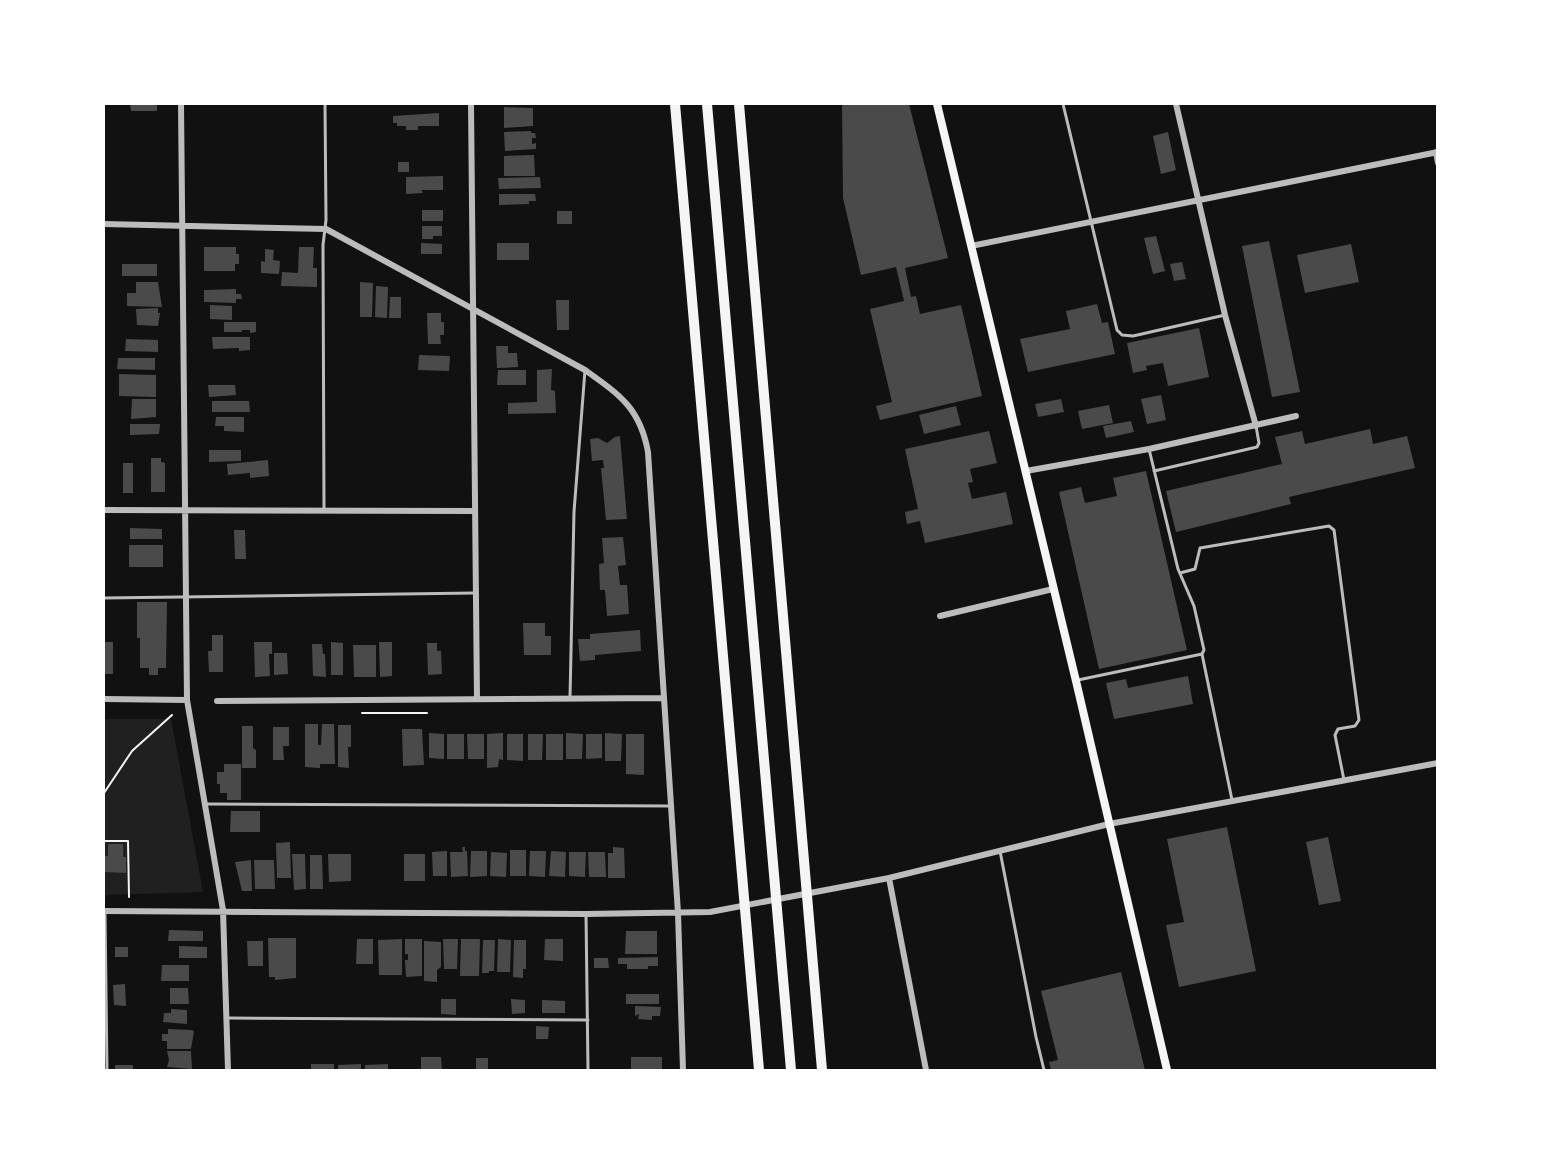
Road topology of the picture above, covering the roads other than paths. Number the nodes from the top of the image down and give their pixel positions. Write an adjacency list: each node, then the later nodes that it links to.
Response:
1 (181, 104): 15 (street)
2 (325, 104): 16 (lane)
3 (471, 104): 18 (street)
4 (675, 104): 63 (highway)
5 (707, 104): 64 (highway)
6 (739, 104): 65 (highway)
7 (937, 104): 17 (main road)
8 (1062, 104): 13 (lane)
9 (1176, 104): 12 (street)
10 (1437, 152): 11 (street); 12 (street)
11 (1437, 163)
12 (1198, 200): 13 (street); 19 (street)
13 (1092, 222): 17 (street); 19 (lane)
14 (104, 224): 15 (street)
15 (183, 225): 16 (street); 27 (street)
16 (326, 229): 18 (street); 28 (lane)
17 (971, 246): 24 (main road)
18 (473, 309): 20 (street); 29 (street)
19 (1225, 315): 22 (street)
20 (585, 370): 38 (lane); 39 (street)
21 (1296, 416): 22 (street)
22 (1256, 426): 23 (street); 25 (lane)
23 (1149, 449): 24 (street); 25 (lane)
24 (1026, 471): 31 (main road)
25 (1155, 471): 30 (lane)
26 (104, 510): 27 (street)
27 (185, 511): 28 (street); 34 (street)
28 (324, 511): 29 (street)
29 (475, 511): 32 (street)
30 (1180, 573): 36 (lane); 45 (lane)
31 (1053, 589): 35 (street); 37 (main road)
32 (476, 593): 34 (lane); 41 (street)
33 (104, 597): 34 (lane)
34 (186, 598): 42 (street)
35 (940, 616)
36 (1202, 654): 37 (lane); 46 (lane)
37 (1076, 681): 49 (main road)
38 (570, 698): 39 (street); 41 (street)
39 (664, 698): 48 (street)
40 (104, 699): 42 (street)
41 (477, 699): 43 (street)
42 (187, 700): 47 (street)
43 (217, 700)
44 (1437, 763): 45 (street)
45 (1344, 780): 46 (street)
46 (1233, 801): 49 (street)
47 (204, 804): 48 (lane); 52 (street)
48 (671, 806): 54 (street)
49 (1109, 824): 50 (street); 68 (main road)
50 (1000, 851): 51 (street); 67 (lane)
51 (889, 878): 54 (street); 66 (street)
52 (223, 910): 53 (street); 55 (street); 56 (street)
53 (104, 911): 58 (lane)
54 (678, 913): 55 (street); 62 (street)
55 (586, 914): 57 (lane)
56 (228, 1018): 57 (lane); 60 (street)
57 (588, 1020): 61 (lane)
58 (105, 1021): 59 (lane)
59 (107, 1071)
60 (228, 1071)
61 (588, 1071)
62 (683, 1071)
63 (759, 1071)
64 (791, 1071)
65 (822, 1071)
66 (926, 1071)
67 (1044, 1071)
68 (1167, 1071)

